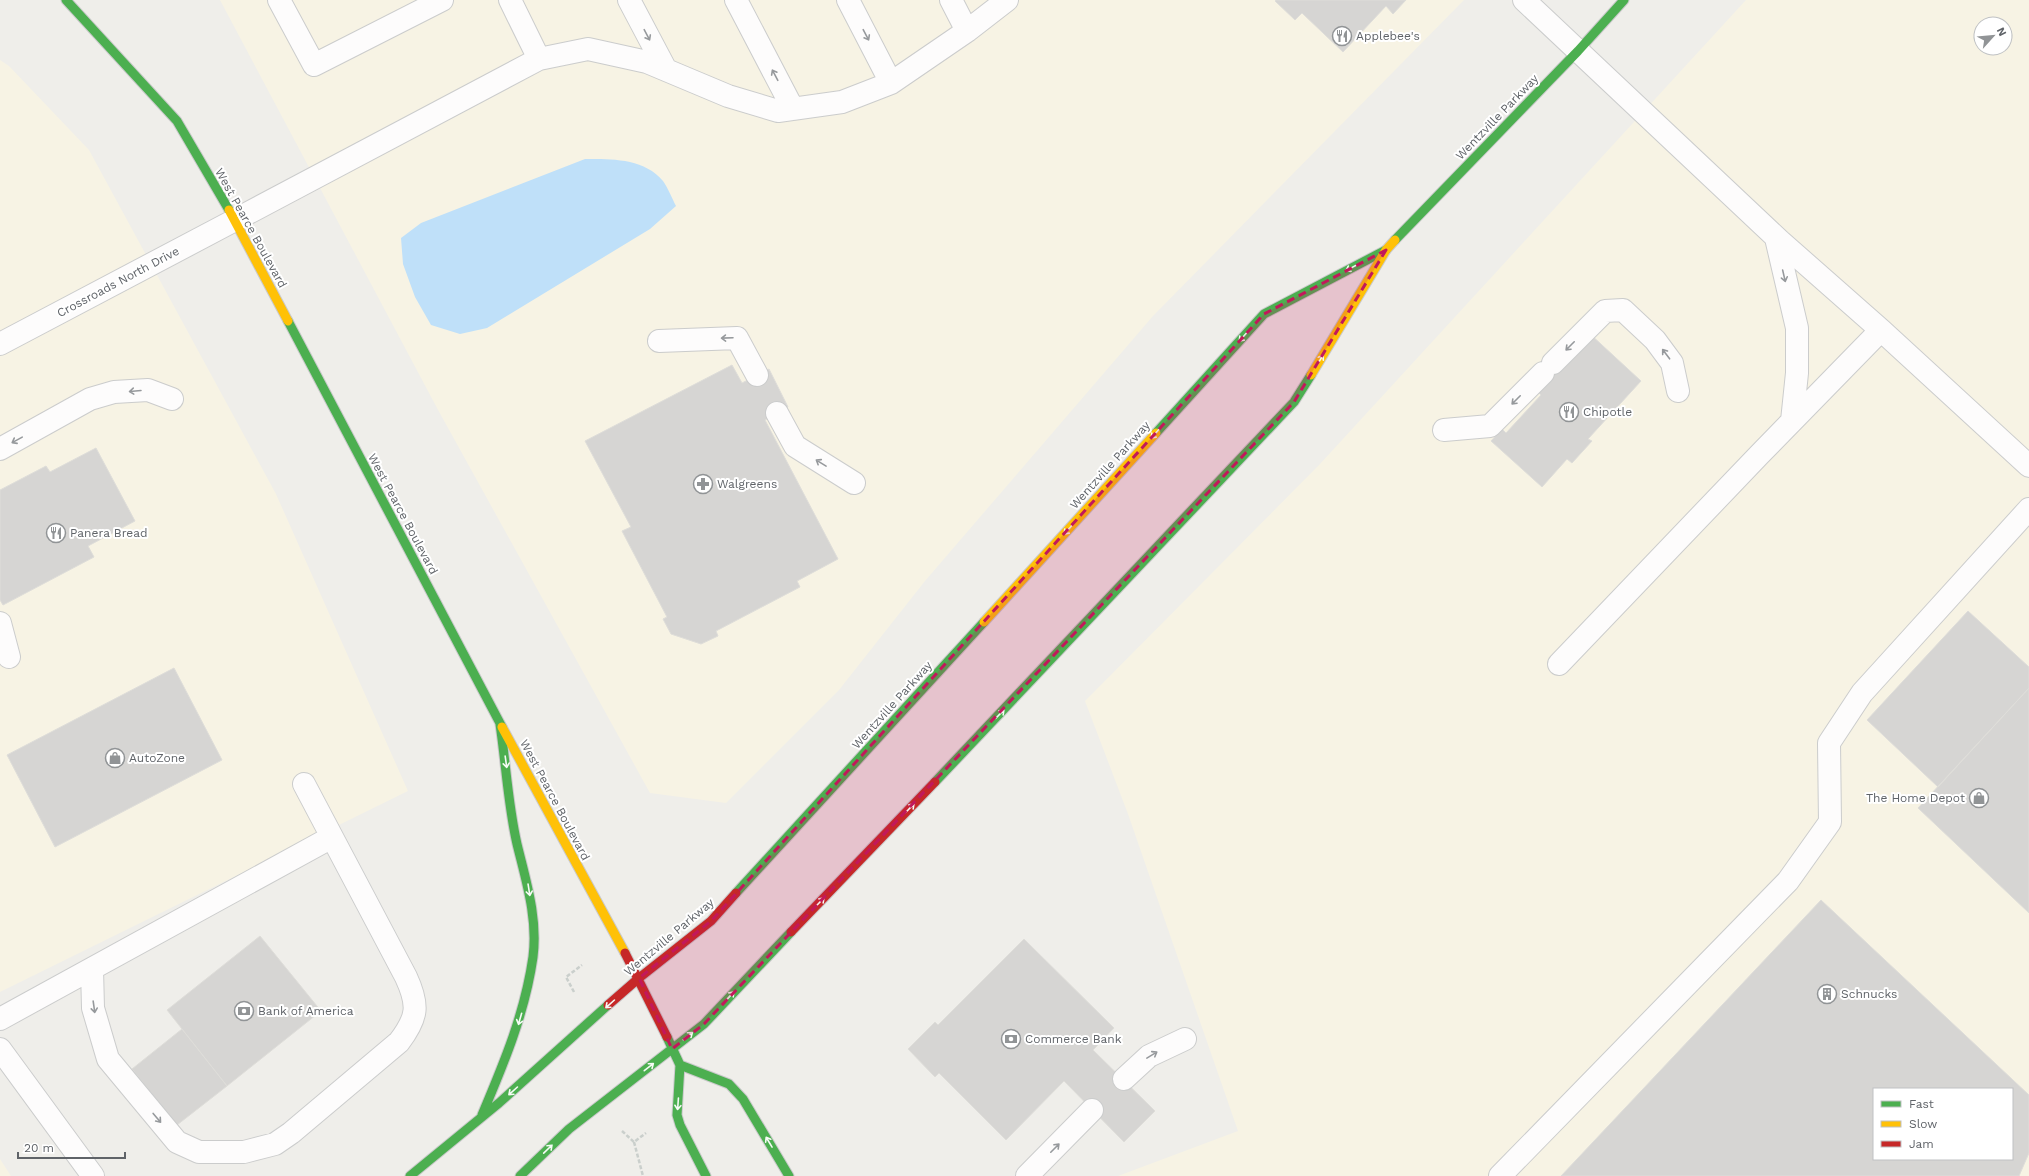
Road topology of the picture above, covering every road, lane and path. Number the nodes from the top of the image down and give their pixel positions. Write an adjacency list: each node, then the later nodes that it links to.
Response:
1 (66, 0): 19 (main road, West Pearce Boulevard)
2 (279, 0): 12 (street)
3 (442, 0): 12 (street)
4 (510, 0): 15 (street)
5 (629, 0): 16 (street, one-way to 16)
6 (736, 0): 18 (street, one-way to 6)
7 (848, 0): 17 (street, one-way to 17)
8 (950, 0): 13 (street)
9 (1007, 0): 13 (street, Crossroads North Drive)
10 (1524, 0): 14 (street)
11 (1624, 0): 14 (main road, Wentzville Parkway)
12 (410, 7)
13 (967, 31): 17 (street, Crossroads North Drive)
14 (1578, 51): 20 (street); 21 (main road, Wentzville Parkway)
15 (539, 59): 16 (street, Crossroads North Drive); 19 (street, Crossroads North Drive)
16 (666, 70): 18 (street, Crossroads North Drive)
17 (891, 83): 18 (street, Crossroads North Drive)
18 (793, 109)
19 (235, 220): 24 (street, Crossroads North Drive); 38 (main road, West Pearce Boulevard)
20 (1776, 238): 22 (street); 29 (street, one-way to 29)
21 (1386, 250): 43 (main road, Wentzville Parkway, one-way to 43); 48 (main road, Wentzville Parkway, one-way to 21)
22 (1881, 330): 29 (street); 32 (street)
23 (659, 341): 25 (street, one-way to 23)
24 (0, 344)
25 (757, 375)
26 (1678, 391): 30 (street, one-way to 30)
27 (172, 399): 31 (street, one-way to 31)
28 (777, 413): 33 (street, one-way to 28)
29 (1792, 421): 37 (street)
30 (1444, 430)
31 (0, 449)
32 (2029, 466)
33 (854, 484)
34 (2029, 510): 63 (street)
35 (0, 623): 36 (street)
36 (9, 657)
37 (1559, 664)
38 (500, 724): 43 (main road, West Pearce Boulevard); 52 (main road, one-way to 52)
39 (304, 784): 40 (street)
40 (332, 837): 42 (street); 42 (street, one-way to 40)
41 (582, 965): 44 (path)
42 (92, 968): 45 (street)
43 (640, 978): 48 (main road, West Pearce Boulevard); 52 (main road, Wentzville Parkway, one-way to 52)
44 (574, 992)
45 (0, 1019)
46 (1185, 1039): 50 (street, one-way to 46)
47 (0, 1049): 56 (street)
48 (672, 1049): 49 (main road, West Pearce Boulevard); 58 (main road, Wentzville Parkway, one-way to 48)
49 (680, 1065): 60 (main road, West Pearce Boulevard, one-way to 60); 61 (main road, one-way to 49)
50 (1124, 1079)
51 (1092, 1110): 62 (street, one-way to 51)
52 (481, 1117): 57 (main road, Wentzville Parkway)
53 (622, 1131): 55 (path)
54 (646, 1133): 55 (path)
55 (634, 1142): 59 (path)
56 (93, 1176)
57 (410, 1176)
58 (520, 1176)
59 (643, 1176)
60 (706, 1176)
61 (789, 1176)
62 (1027, 1176)
63 (1500, 1176)

